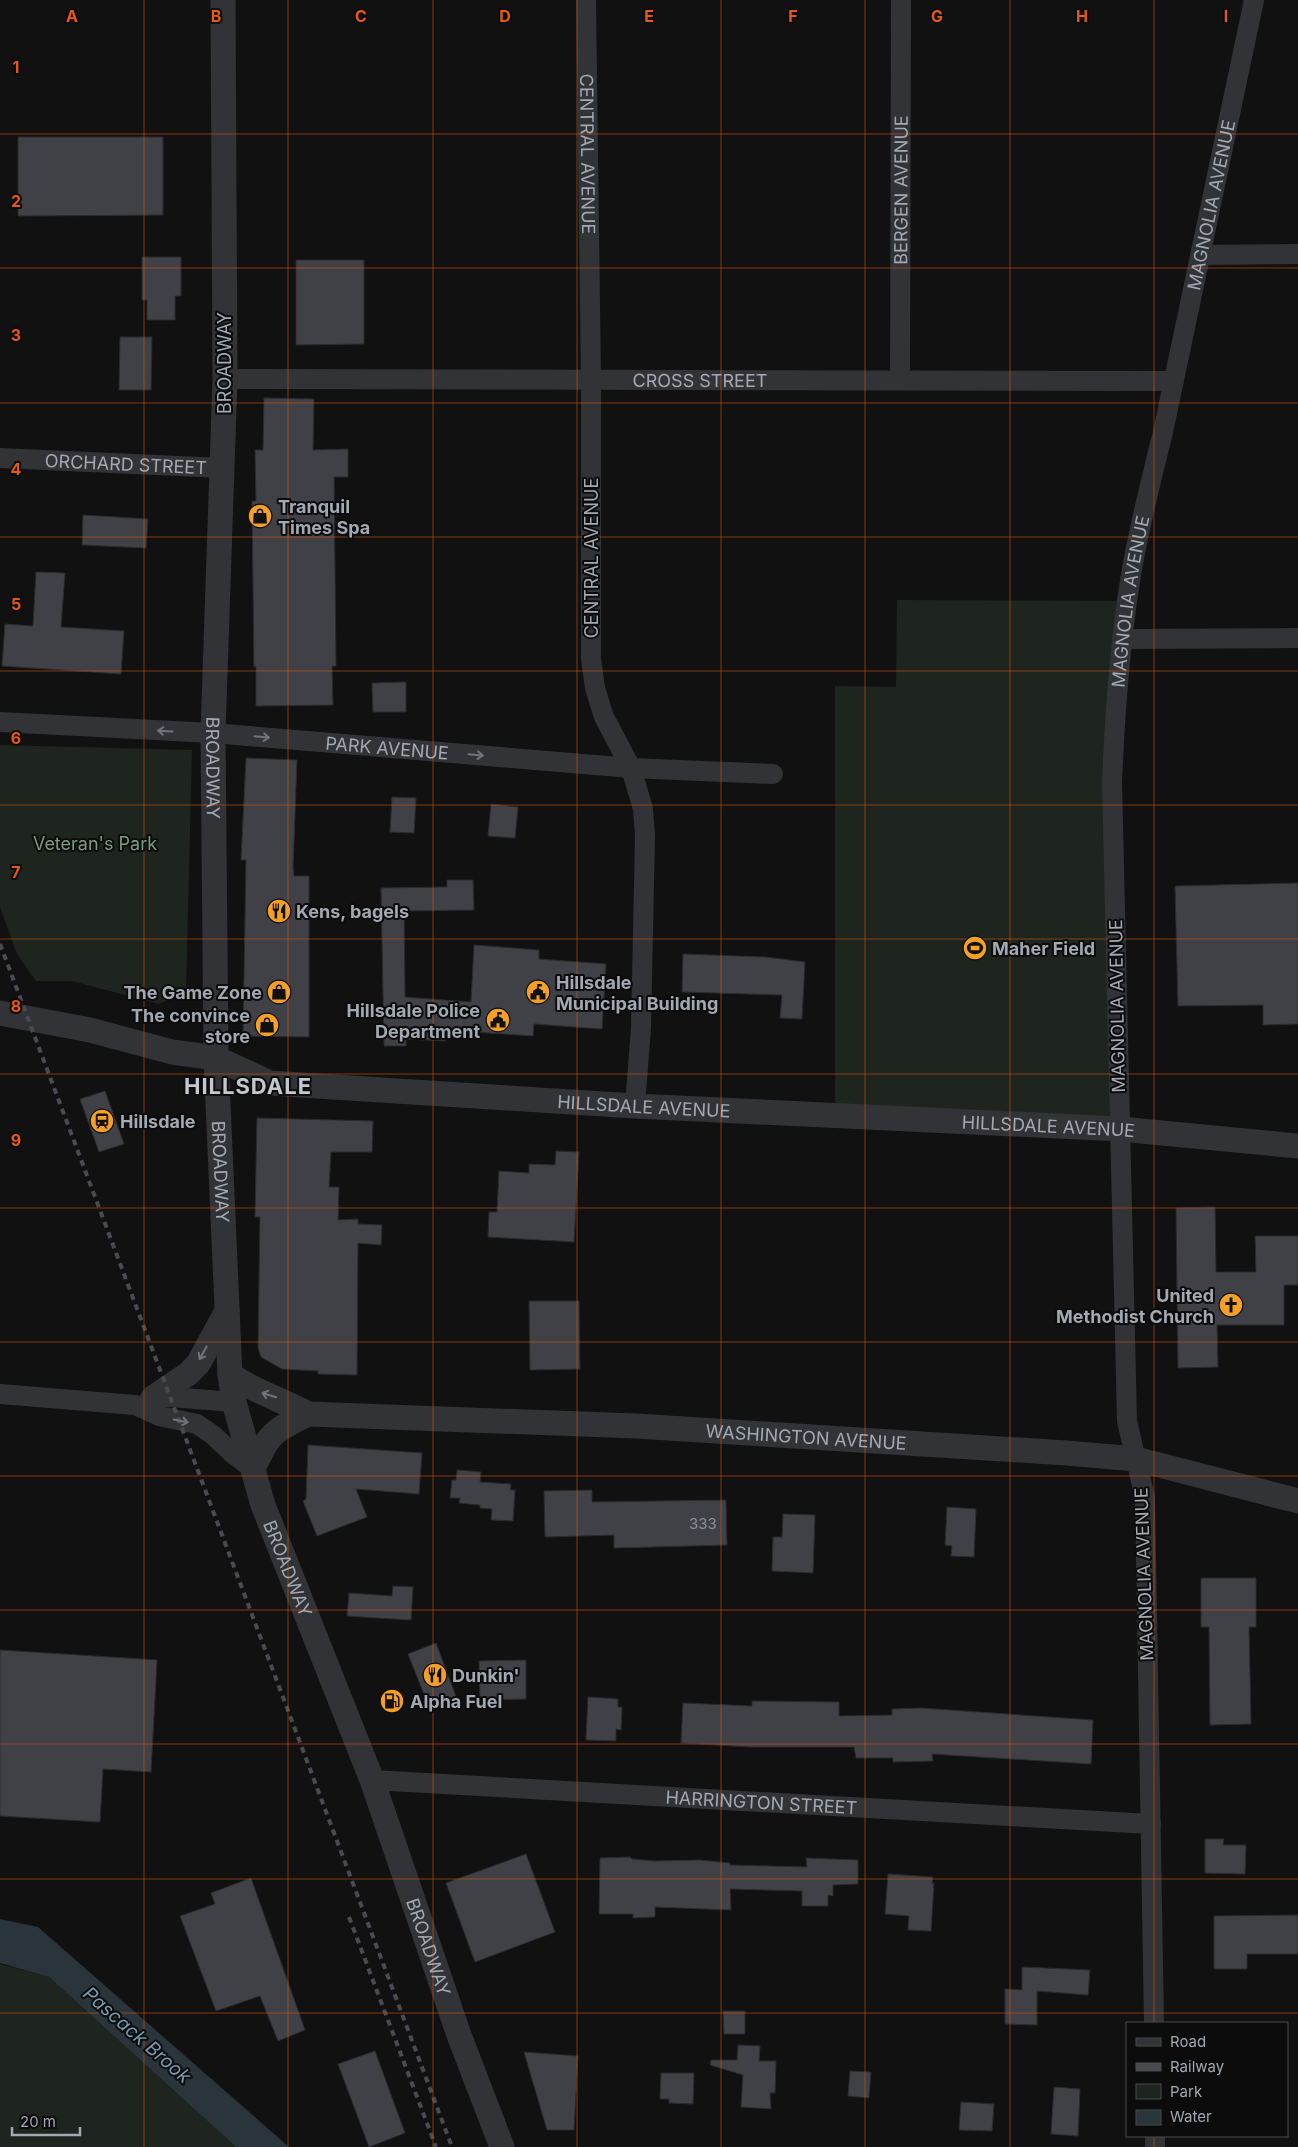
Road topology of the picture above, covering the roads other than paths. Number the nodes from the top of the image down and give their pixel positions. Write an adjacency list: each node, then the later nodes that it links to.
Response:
1 (223, 0): 7 (street, BROADWAY)
2 (586, 0): 8 (street, CENTRAL AVENUE)
3 (901, 0): 9 (street, BERGEN AVENUE)
4 (1254, 0): 6 (street, MAGNOLIA AVENUE)
5 (1298, 254): 6 (street)
6 (1200, 255): 10 (street, MAGNOLIA AVENUE)
7 (225, 379): 8 (street, CROSS STREET); 12 (street, BROADWAY)
8 (591, 380): 9 (street, CROSS STREET); 17 (street, CENTRAL AVENUE)
9 (900, 380): 10 (street, CROSS STREET)
10 (1174, 381): 14 (street, MAGNOLIA AVENUE)
11 (0, 458): 12 (street, ORCHARD STREET)
12 (223, 468): 16 (street, BROADWAY)
13 (1298, 638): 14 (street)
14 (1122, 639): 22 (street, MAGNOLIA AVENUE)
15 (0, 722): 16 (street, PARK AVENUE, one-way to 15)
16 (214, 733): 17 (street, PARK AVENUE, one-way to 17); 20 (street, BROADWAY)
17 (631, 768): 18 (street, PARK AVENUE); 21 (street, CENTRAL AVENUE)
18 (773, 774)
19 (0, 1013): 20 (street, HILLSDALE AVENUE)
20 (216, 1058): 21 (street, HILLSDALE AVENUE); 24 (street, BROADWAY)
21 (635, 1106): 22 (street, HILLSDALE AVENUE)
22 (1120, 1129): 23 (street, HILLSDALE AVENUE); 30 (street, MAGNOLIA AVENUE)
23 (1298, 1146)
24 (227, 1311): 25 (street, BROADWAY); 27 (street, one-way to 27)
25 (230, 1375): 28 (street, BROADWAY); 29 (street, WASHINGTON AVENUE, one-way to 25)
26 (0, 1394): 27 (street)
27 (144, 1401): 28 (street); 31 (street, one-way to 31)
28 (234, 1402): 31 (street, BROADWAY)
29 (308, 1414): 30 (street, WASHINGTON AVENUE); 31 (street, WASHINGTON AVENUE)
30 (1136, 1459): 32 (street, WASHINGTON AVENUE); 34 (street, MAGNOLIA AVENUE)
31 (253, 1469): 33 (street, BROADWAY)
32 (1298, 1501)
33 (372, 1780): 34 (street, HARRINGTON STREET); 36 (street, BROADWAY)
34 (1151, 1824): 35 (street, MAGNOLIA AVENUE)
35 (1154, 2022)
36 (502, 2147)

